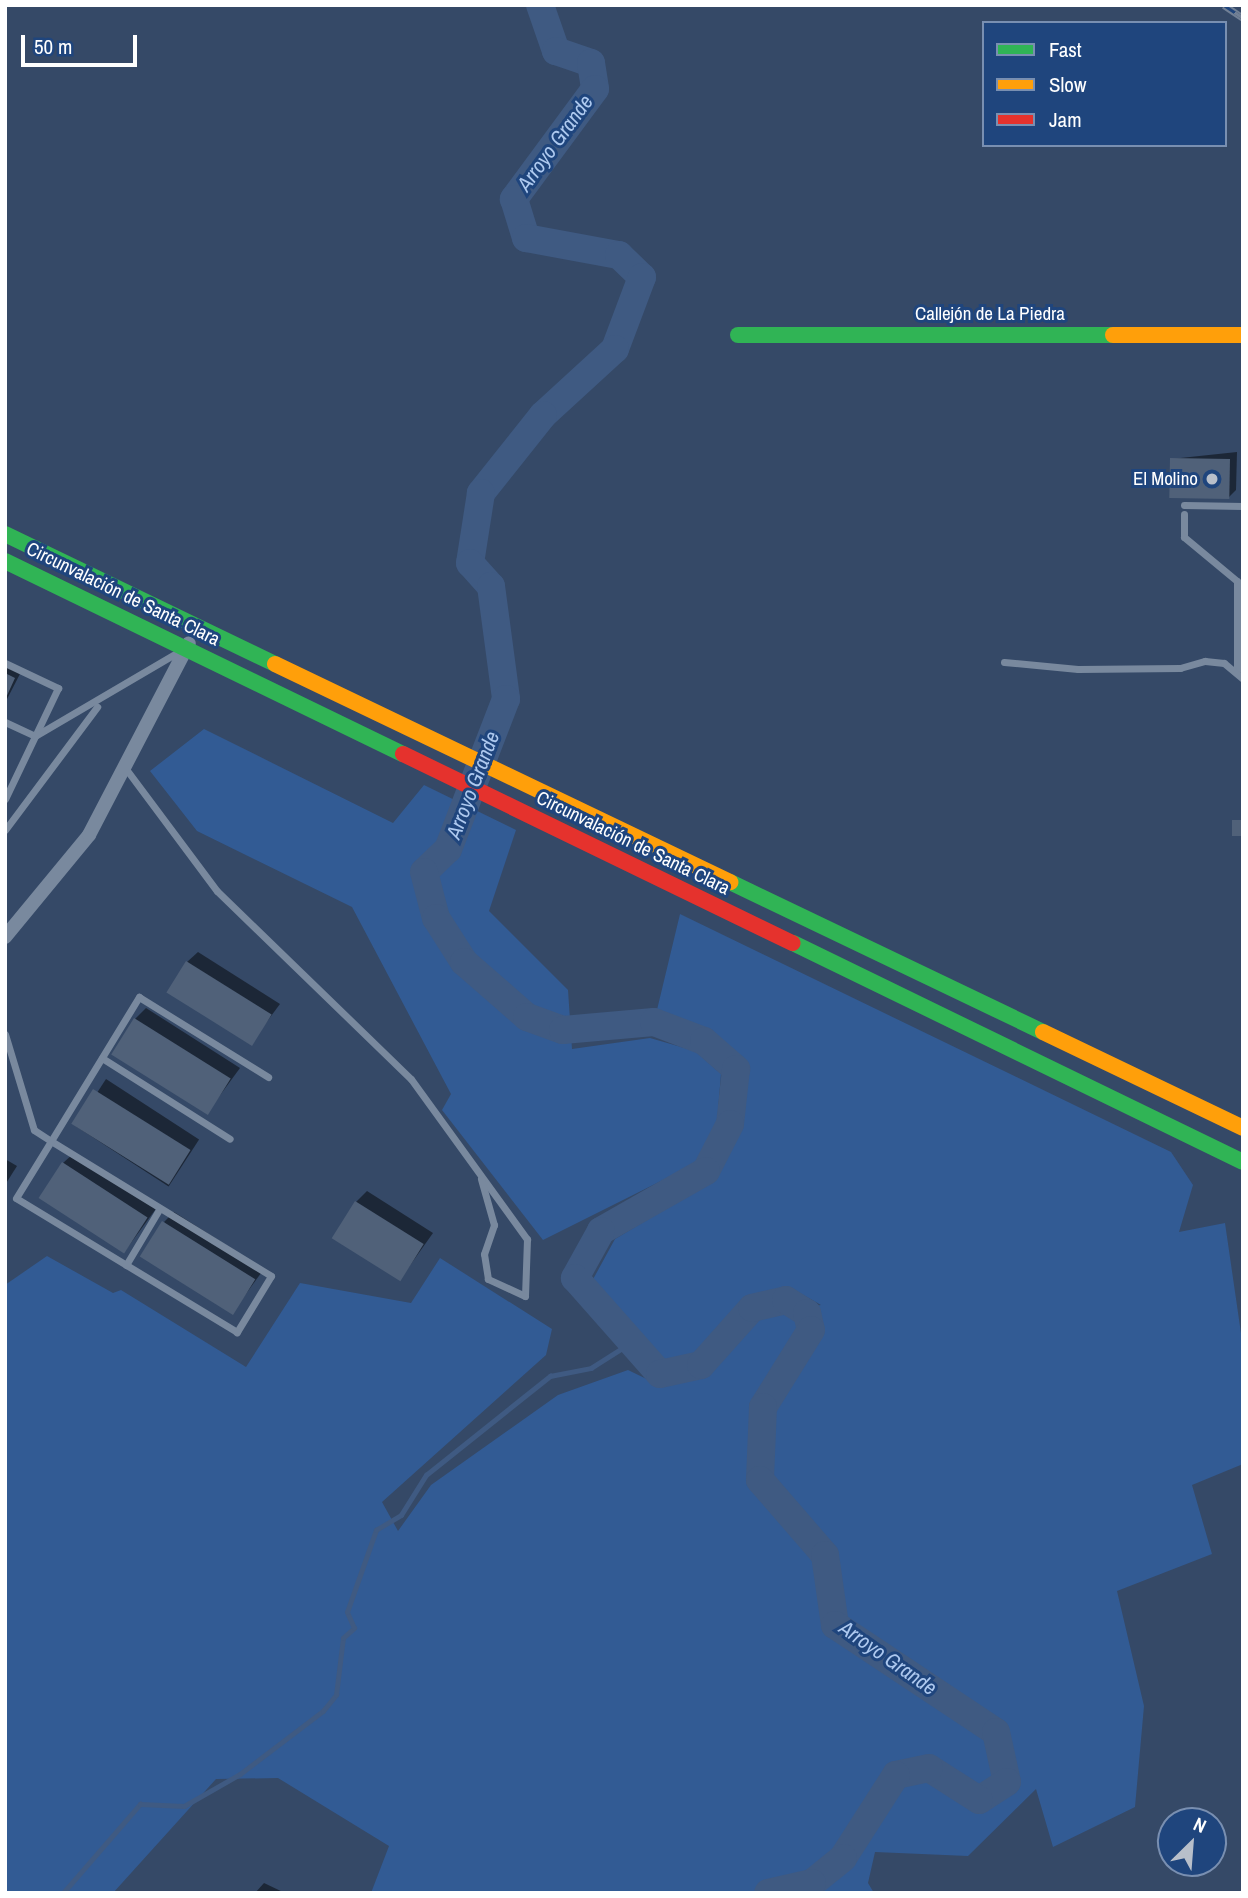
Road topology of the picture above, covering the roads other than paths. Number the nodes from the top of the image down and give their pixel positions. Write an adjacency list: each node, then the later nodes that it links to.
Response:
1 (738, 335): 2 (main road, Callejón de La Piedra)
2 (1243, 335)
3 (1184, 505): 4 (lane)
4 (1243, 506)
5 (1184, 514): 12 (lane)
6 (5, 534): 8 (main road, Circunvalación de Santa Clara)
7 (5, 561): 9 (main road, Circunvalación de Santa Clara)
8 (196, 626): 9 (street); 25 (main road, Circunvalación de Santa Clara)
9 (187, 647): 14 (lane); 17 (street); 28 (main road, Circunvalación de Santa Clara)
10 (1004, 662): 12 (lane)
11 (5, 663): 16 (lane)
12 (1237, 671): 13 (lane)
13 (1243, 679)
14 (100, 703): 16 (lane); 19 (lane)
15 (5, 722): 16 (lane)
16 (35, 736): 18 (lane)
17 (126, 769): 20 (street); 29 (lane)
18 (5, 799)
19 (5, 830)
20 (5, 937)
21 (5, 1034): 22 (lane)
22 (7, 1049): 27 (lane)
23 (102, 1058): 24 (lane); 26 (lane); 27 (lane)
24 (268, 1077)
25 (1243, 1128)
26 (230, 1139)
27 (51, 1141): 30 (lane); 31 (lane)
28 (1243, 1162)
29 (481, 1179): 29 (lane)
30 (160, 1208): 31 (lane); 31 (lane)
31 (126, 1265)

